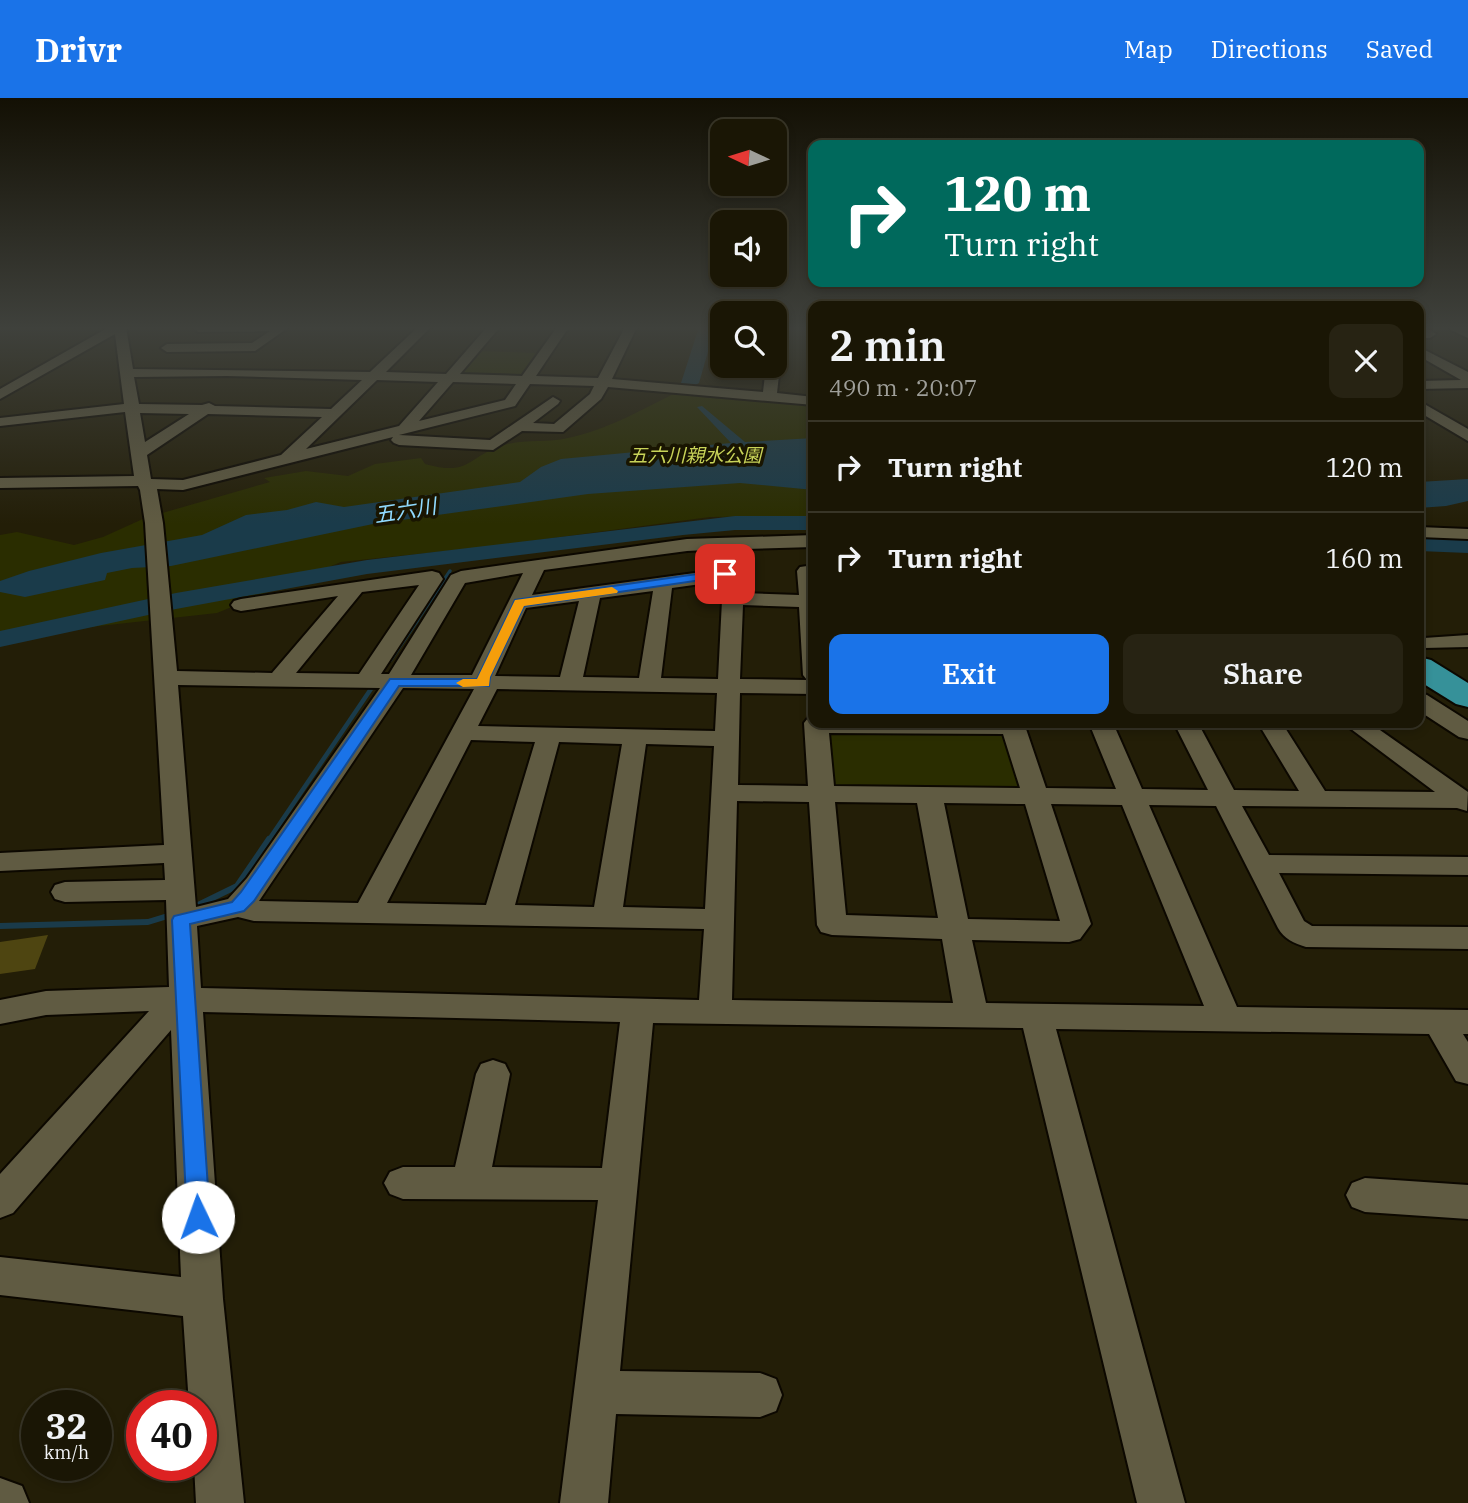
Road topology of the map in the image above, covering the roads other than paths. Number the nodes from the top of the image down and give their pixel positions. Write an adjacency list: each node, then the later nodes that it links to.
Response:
1 (132, 393): 14 (street)
2 (356, 393): 9 (street)
3 (436, 393): 21 (street)
4 (516, 393): 21 (street)
5 (597, 393): 19 (street)
6 (729, 393): 10 (street)
7 (770, 393): 10 (street)
8 (326, 394): 9 (street)
9 (353, 395): 17 (street)
10 (770, 396): 12 (street)
11 (222, 397): 16 (street)
12 (808, 400)
13 (553, 401): 19 (street)
14 (133, 407): 16 (street); 18 (street); 23 (street)
15 (1424, 408): 20 (street)
16 (206, 409): 17 (street); 23 (street)
17 (334, 413): 25 (street)
18 (0, 422)
19 (519, 426): 22 (street)
20 (1468, 436)
21 (398, 440): 22 (street); 25 (street)
22 (427, 441): 24 (street)
23 (139, 453): 26 (street)
24 (423, 458)
25 (286, 460): 26 (street)
26 (145, 482): 27 (street); 42 (street)
27 (0, 483)
28 (1424, 532): 29 (street)
29 (1468, 534)
30 (808, 541): 31 (street)
31 (735, 542): 32 (street); 35 (street)
32 (536, 566): 38 (street); 46 (street)
33 (659, 584): 35 (street); 36 (street); 49 (street)
34 (356, 587): 39 (street); 43 (street); 45 (street)
35 (733, 587): 37 (street); 50 (street)
36 (588, 594): 38 (street); 48 (street)
37 (808, 601)
38 (520, 603): 47 (street)
39 (241, 605)
40 (1437, 648): 41 (street); 44 (highway); 52 (highway)
41 (1468, 654)
42 (166, 678): 43 (street); 73 (street)
43 (278, 680): 45 (street)
44 (1468, 680)
45 (365, 681): 46 (street)
46 (395, 682): 47 (street); 79 (street)
47 (484, 683): 48 (street); 61 (street)
48 (570, 684): 49 (street)
49 (649, 685): 50 (street)
50 (729, 686): 51 (street); 64 (street)
51 (808, 687)
52 (1468, 697)
53 (1424, 703): 60 (street)
54 (816, 728): 66 (street)
55 (1013, 728): 68 (street)
56 (1103, 728): 69 (street)
57 (1189, 728): 70 (street)
58 (1273, 728): 71 (street)
59 (1362, 728): 72 (street)
60 (1468, 732)
61 (462, 733): 62 (street); 80 (street)
62 (549, 735): 63 (street); 81 (street)
63 (635, 737): 64 (street); 82 (street)
64 (727, 738): 65 (street)
65 (726, 793): 66 (street); 83 (street)
66 (822, 794): 67 (street); 85 (street)
67 (929, 796): 68 (street); 85 (street)
68 (1035, 797): 69 (street); 85 (street)
69 (1133, 798): 70 (street); 93 (street)
70 (1226, 799): 71 (street); 75 (street)
71 (1318, 800): 72 (street)
72 (1466, 802)
73 (178, 853): 74 (street); 77 (street)
74 (0, 862)
75 (1260, 864): 76 (street); 86 (street)
76 (1468, 866)
77 (180, 886): 78 (street); 84 (street)
78 (65, 892)
79 (238, 907): 80 (street); 84 (street)
80 (368, 912): 81 (street)
81 (498, 915): 82 (street)
82 (607, 917): 83 (street)
83 (721, 919): 90 (street)
84 (181, 920): 87 (street)
85 (954, 930): 91 (street)
86 (1468, 938)
87 (185, 1000): 88 (street); 89 (street); 101 (street); 104 (street)
88 (638, 1011): 90 (street); 99 (street)
89 (0, 1012)
90 (715, 1012): 91 (street)
91 (972, 1015): 92 (street)
92 (1034, 1016): 93 (street); 109 (street)
93 (1226, 1019): 94 (street)
94 (1453, 1022): 95 (street)
95 (1468, 1071)
96 (493, 1074): 98 (street)
97 (403, 1183): 98 (street)
98 (470, 1183): 99 (street)
99 (619, 1184): 105 (street)
100 (1365, 1195): 102 (street)
101 (0, 1202)
102 (1468, 1202)
103 (0, 1276): 104 (street)
104 (202, 1299): 107 (street)
105 (596, 1392): 106 (street); 108 (street)
106 (760, 1395)
107 (220, 1503)
108 (584, 1503)
109 (1161, 1503)

